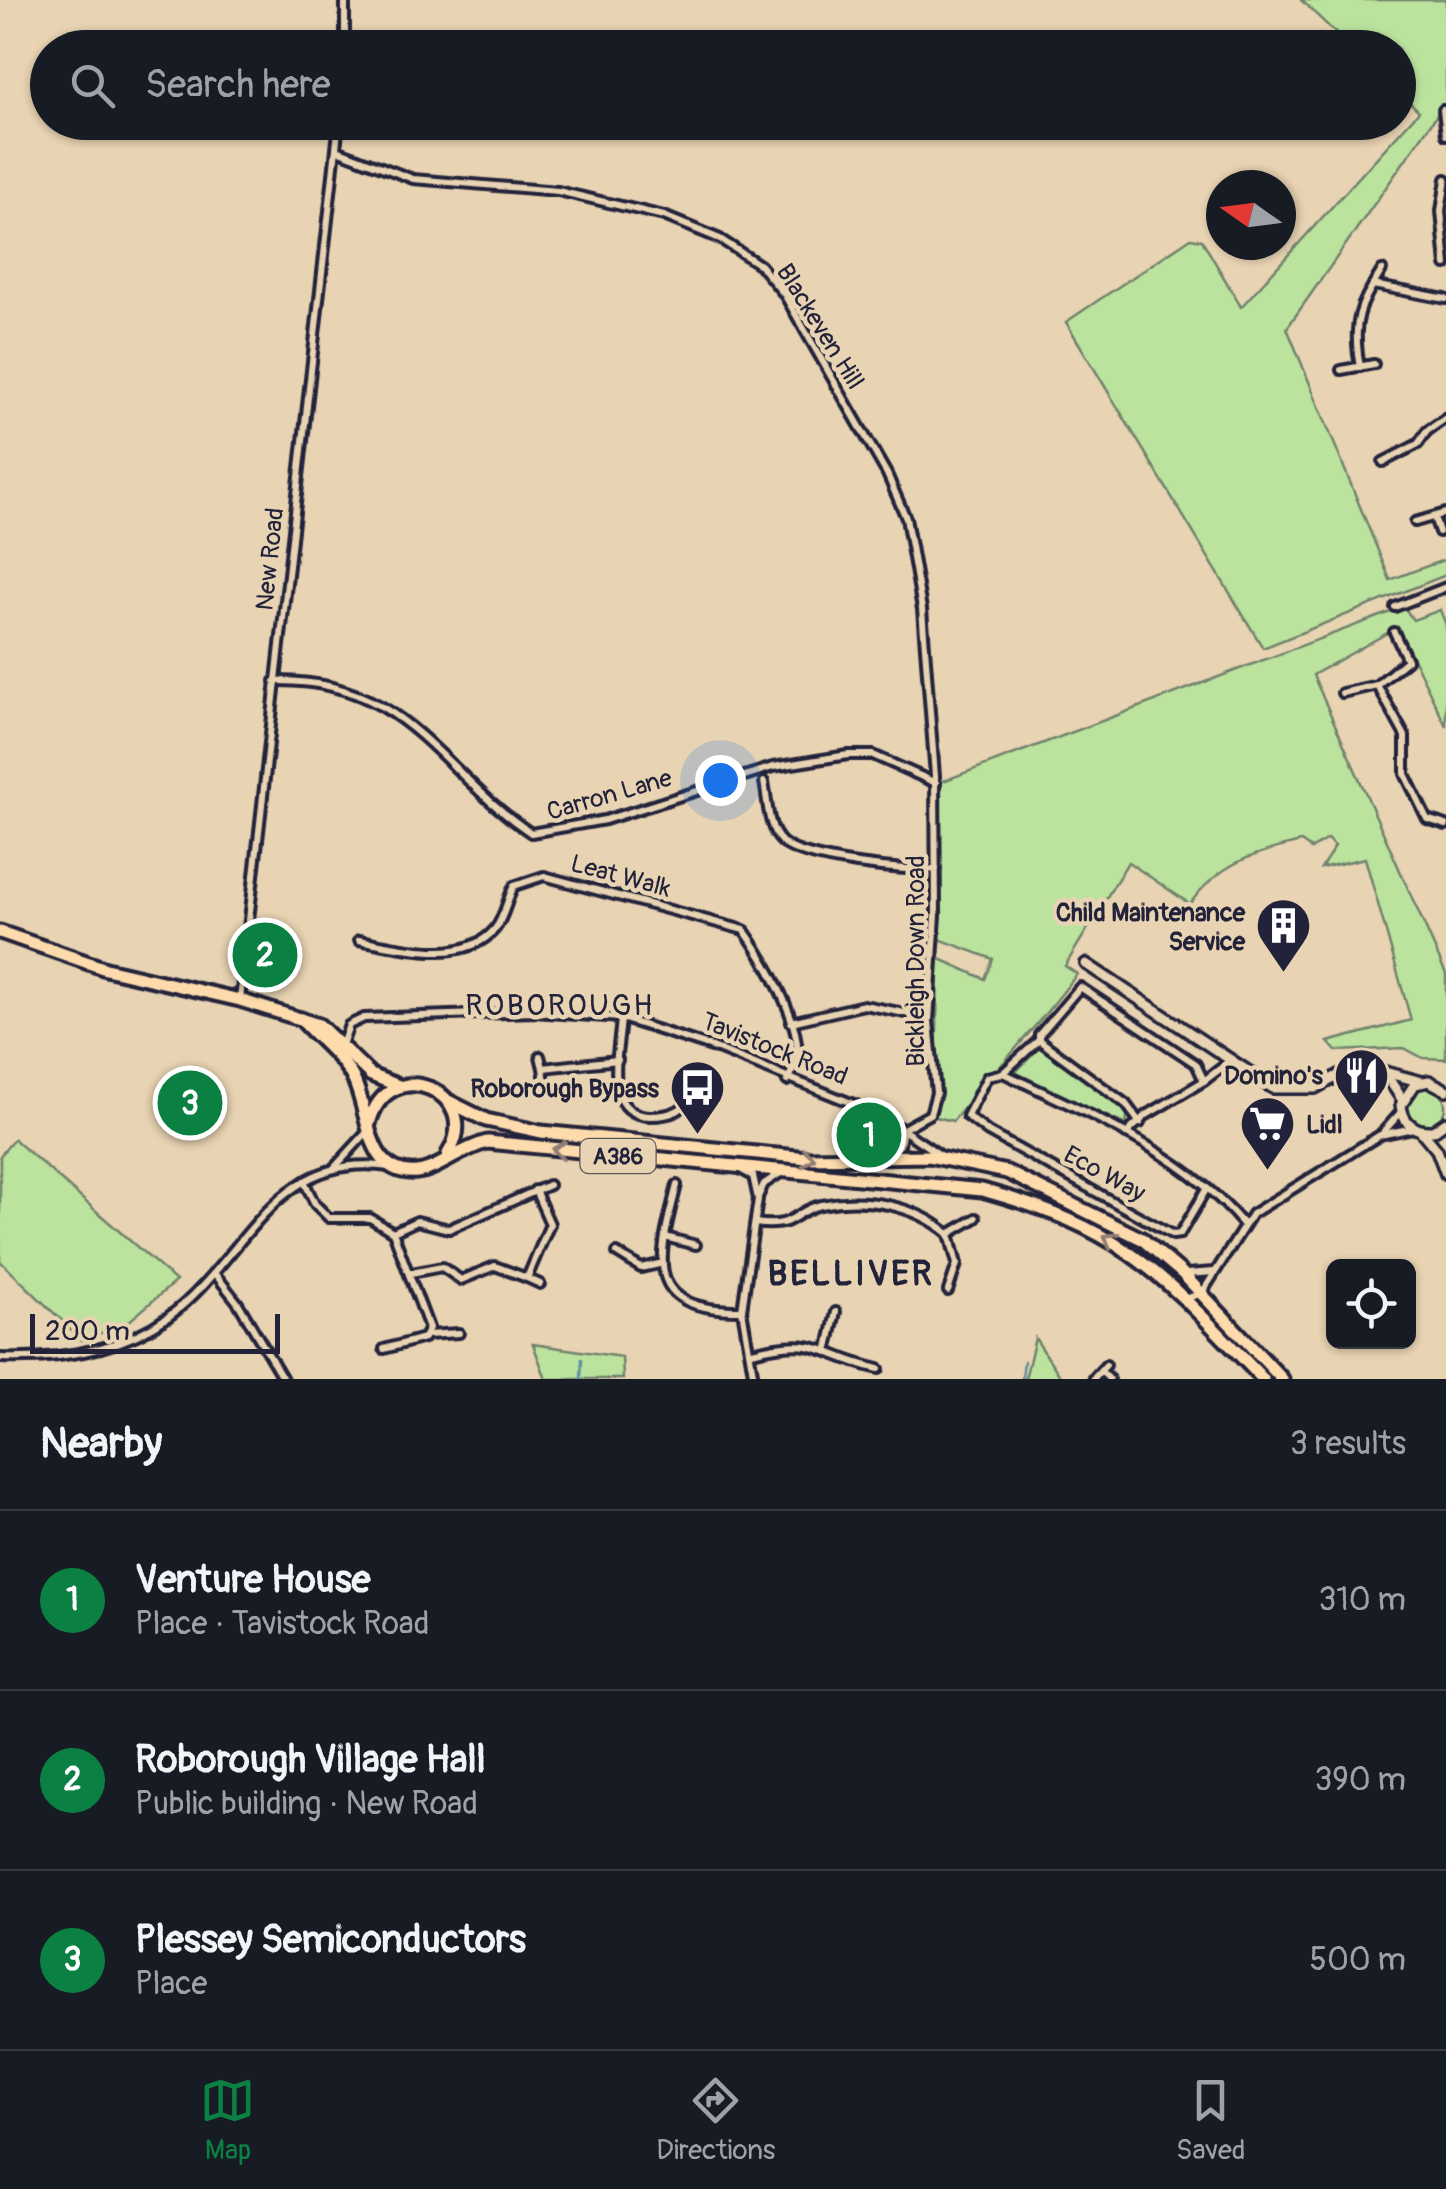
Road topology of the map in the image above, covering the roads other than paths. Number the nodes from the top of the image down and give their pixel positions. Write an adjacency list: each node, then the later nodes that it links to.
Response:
1 (345, 0): 2 (street)
2 (345, 30)
3 (1443, 110): 4 (street)
4 (1446, 135)
5 (338, 140): 6 (street, New Road)
6 (337, 150): 24 (street, New Road); 27 (street, Blackeven Hill)
7 (1446, 179): 8 (street)
8 (1446, 265)
9 (1382, 270): 10 (street)
10 (1373, 285): 11 (street); 13 (street)
11 (1446, 299)
12 (1374, 364): 13 (street)
13 (1360, 367): 14 (street)
14 (1341, 370)
15 (1446, 418): 16 (street)
16 (1383, 462)
17 (1446, 513): 18 (street)
18 (1434, 517): 19 (street); 20 (street)
19 (1415, 522)
20 (1439, 532)
21 (1446, 587): 22 (street)
22 (1395, 607)
23 (1394, 632): 25 (street)
24 (275, 680): 27 (street, Carron Lane); 34 (street, New Road)
25 (1377, 685): 26 (street); 29 (street)
26 (1342, 693)
27 (936, 779): 30 (street, Bickleigh Down Road)
28 (764, 782): 30 (street)
29 (1446, 825)
30 (936, 868): 60 (street, Bickleigh Down Road)
31 (0, 932): 34 (highway, Tavistock Road / A386)
32 (359, 940): 38 (street, Leat Walk)
33 (1086, 964): 43 (street)
34 (240, 1000): 37 (highway, Tavistock Road / A386)
35 (914, 1015): 38 (street)
36 (621, 1018): 40 (street, Tavistock Road); 42 (street); 47 (street, Tavistock Road)
37 (301, 1020): 40 (highway, Tavistock Road / A386); 59 (highway, Tavistock Road / A386)
38 (791, 1022): 47 (street, Leat Walk)
39 (1039, 1040): 46 (street); 48 (street); 58 (street)
40 (342, 1044): 52 (highway, Tavistock Road / A386)
41 (540, 1056): 44 (street)
42 (618, 1060): 44 (street); 54 (street)
43 (1228, 1062): 45 (street); 48 (street)
44 (543, 1068): 49 (street)
45 (1382, 1070): 50 (street); 56 (street)
46 (1000, 1073): 62 (street, Eco Way); 75 (street, Eco Way)
47 (787, 1081): 60 (street, Tavistock Road)
48 (1204, 1081): 58 (street)
49 (544, 1082)
50 (1422, 1082): 51 (street); 56 (street)
51 (1441, 1082): 53 (street)
52 (399, 1086): 55 (highway, Tavistock Road / A386); 59 (highway)
53 (1446, 1090)
54 (697, 1092)
55 (448, 1101): 64 (highway); 66 (highway, Tavistock Road / A386, one-way to 66)
56 (1402, 1105): 61 (street); 63 (street)
57 (1446, 1122): 61 (street)
58 (1140, 1123): 62 (street)
59 (369, 1127): 68 (highway, Tavistock Road / A386); 69 (street)
60 (903, 1129): 65 (street, Tavistock Road); 66 (street)
61 (1418, 1130): 63 (street); 71 (street)
62 (1126, 1134): 75 (street, Eco Way)
63 (1380, 1136): 80 (street)
64 (445, 1158): 67 (highway, A386, one-way to 64); 68 (highway, A386)
65 (950, 1159): 66 (highway, Tavistock Road / A386); 90 (highway, Tavistock Road / A386)
66 (882, 1160)
67 (718, 1164): 70 (highway, A386); 77 (street)
68 (398, 1168): 69 (street)
69 (333, 1169): 72 (street)
70 (805, 1171): 77 (street); 94 (highway, A386, one-way to 70)
71 (1446, 1174)
72 (304, 1180): 81 (street); 89 (street)
73 (548, 1185): 76 (street)
74 (677, 1185): 83 (street)
75 (1208, 1188): 80 (street, Eco Way)
76 (535, 1190): 81 (street); 91 (street)
77 (758, 1198): 79 (street)
78 (976, 1218): 82 (street)
79 (755, 1223): 82 (street); 96 (street)
80 (1243, 1224): 87 (street)
81 (393, 1232): 88 (street)
82 (949, 1234): 93 (street)
83 (664, 1237): 84 (street); 86 (street)
84 (696, 1245)
85 (617, 1253): 86 (street)
86 (659, 1264): 96 (street)
87 (1215, 1272): 90 (street); 95 (street); 95 (street)
88 (411, 1273): 91 (street); 99 (street)
89 (215, 1274): 103 (street); 106 (street)
90 (1183, 1274): 95 (highway, Tavistock Road / A386)
91 (527, 1278): 92 (street)
92 (540, 1284)
93 (948, 1291)
94 (1188, 1298): 95 (street); 109 (highway, A386)
95 (1206, 1298): 110 (highway, Tavistock Road / A386)
96 (742, 1310): 102 (street)
97 (836, 1312): 100 (street)
98 (459, 1333): 99 (street)
99 (427, 1334): 101 (street)
100 (828, 1348): 102 (street); 104 (street)
101 (384, 1349)
102 (752, 1352): 107 (street)
103 (0, 1358)
104 (879, 1369)
105 (1094, 1378): 108 (street)
106 (283, 1379)
107 (754, 1379)
108 (1108, 1379)
109 (1264, 1379)
110 (1282, 1379)

